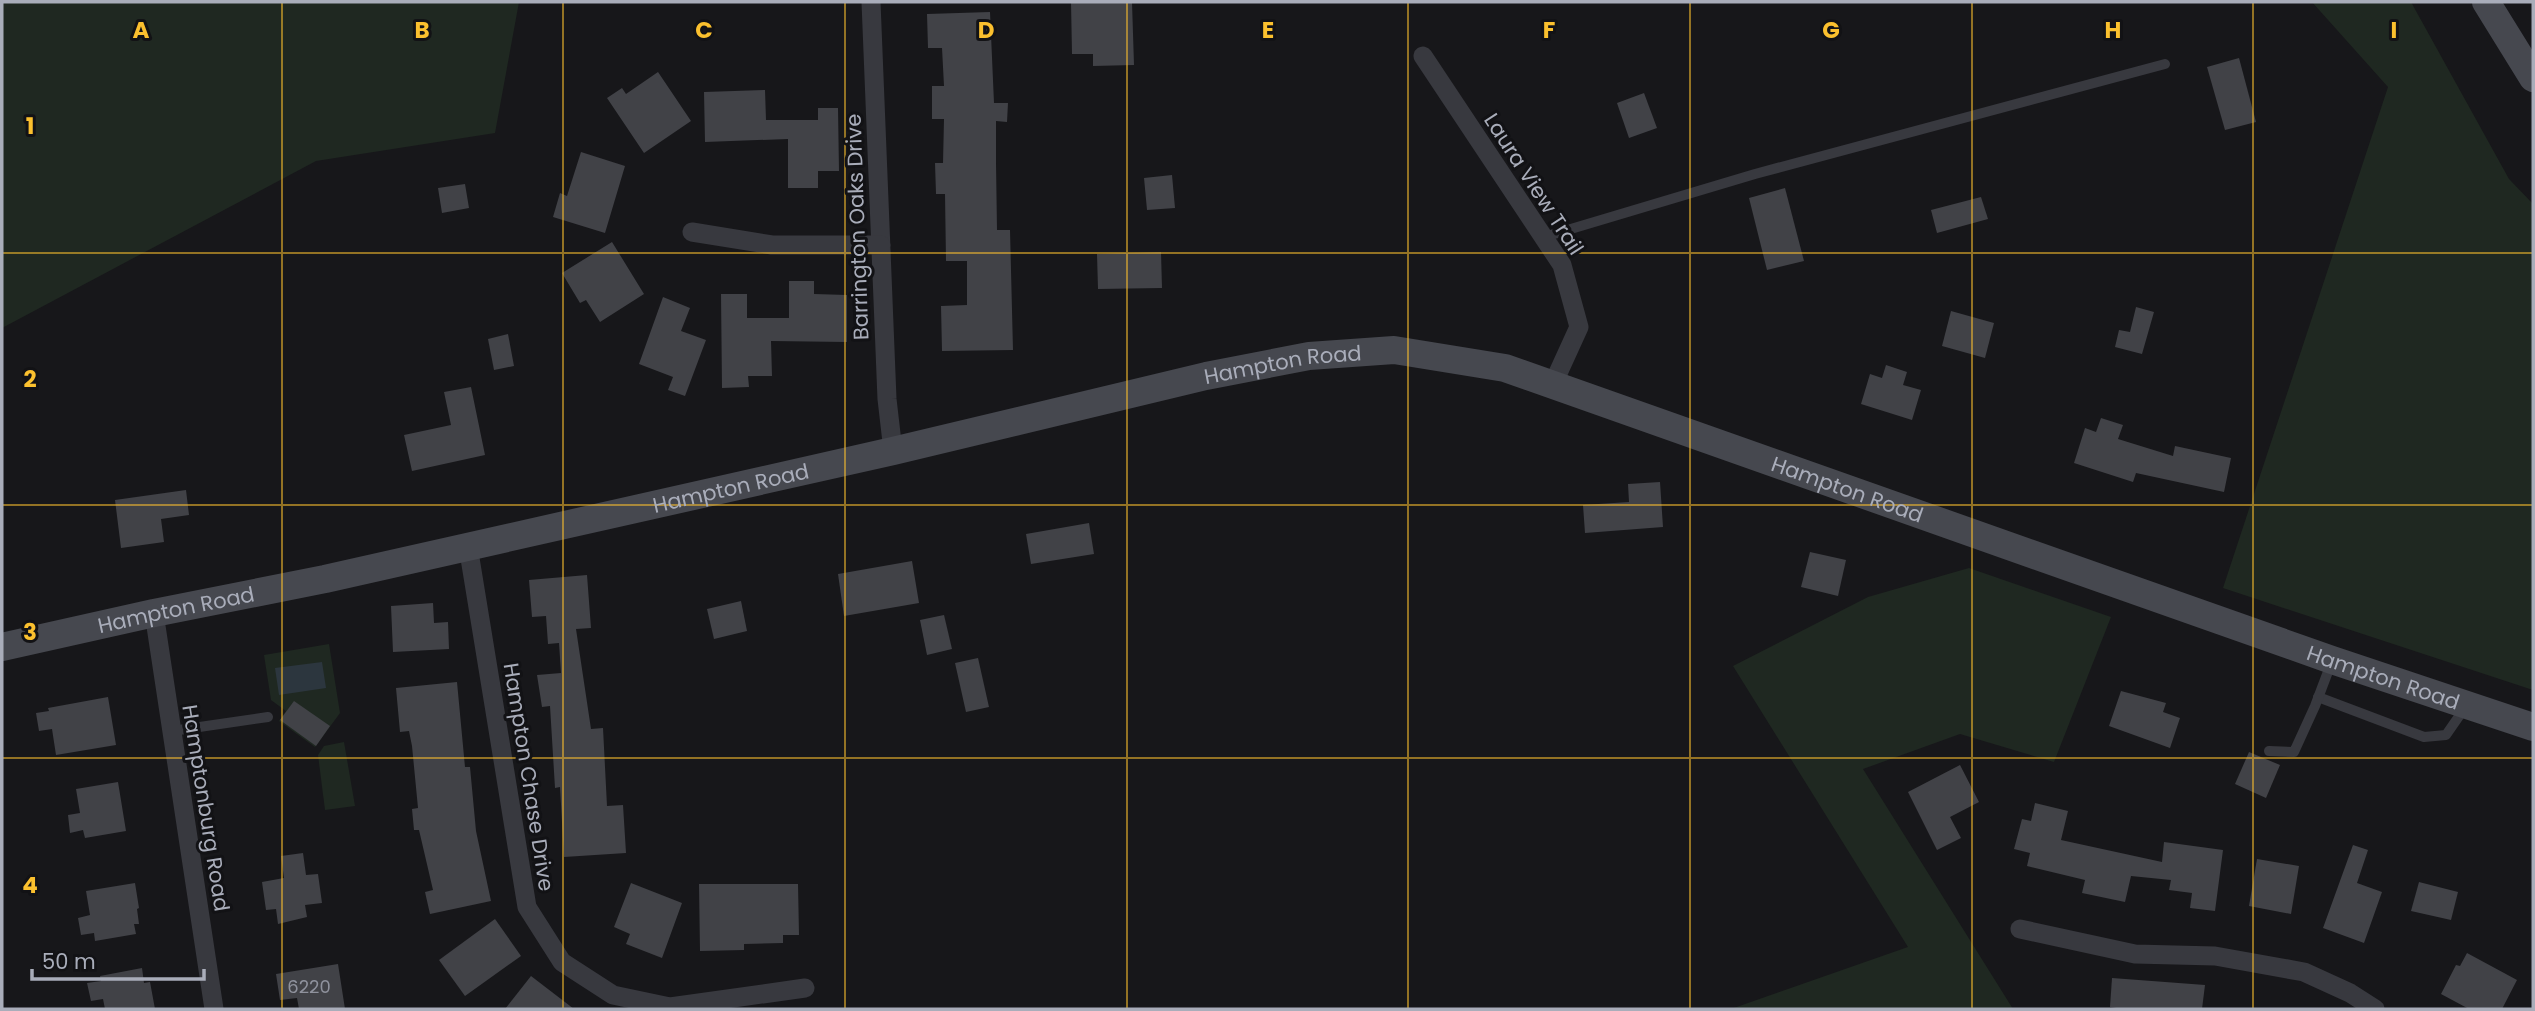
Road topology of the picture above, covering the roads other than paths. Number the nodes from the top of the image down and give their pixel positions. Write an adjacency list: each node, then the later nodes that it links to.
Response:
1 (871, 2): 8 (street, Barrington Oaks Drive)
2 (2486, 2): 5 (main road)
3 (1423, 56): 7 (street, Laura View Trail)
4 (2165, 64): 7 (lane)
5 (2533, 78)
6 (692, 232): 8 (street)
7 (1544, 237): 9 (street, Laura View Trail)
8 (881, 245): 10 (street, Barrington Oaks Drive)
9 (1553, 384): 10 (main road, Hampton Road); 14 (main road, Hampton Road)
10 (894, 451): 11 (main road, Hampton Road)
11 (468, 546): 12 (main road, Hampton Road); 22 (street, Hampton Chase Drive)
12 (154, 613): 13 (main road, Hampton Road); 19 (street, Hamptonburg Road)
13 (2, 647)
14 (2332, 660): 15 (lane); 16 (main road, Hampton Road)
15 (2318, 697): 16 (lane); 20 (lane)
16 (2467, 705): 18 (main road, Hampton Road)
17 (268, 717): 19 (lane)
18 (2533, 727)
19 (172, 731): 23 (street, Hamptonburg Road)
20 (2269, 751)
21 (2020, 929): 24 (street)
22 (805, 988)
23 (214, 1009)
24 (2375, 1009)

